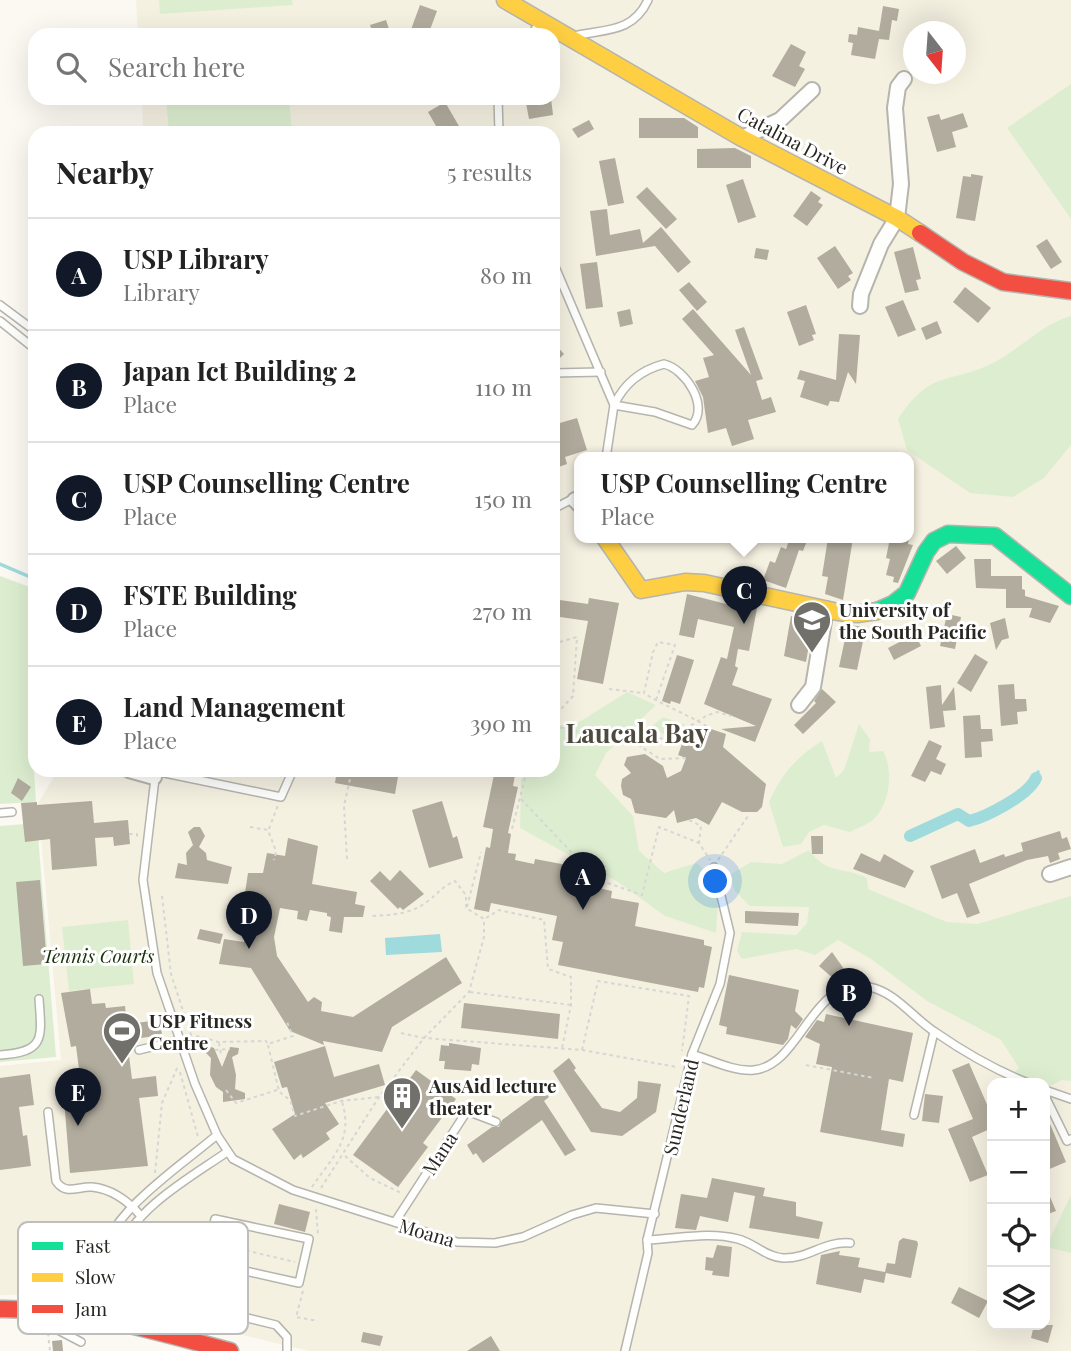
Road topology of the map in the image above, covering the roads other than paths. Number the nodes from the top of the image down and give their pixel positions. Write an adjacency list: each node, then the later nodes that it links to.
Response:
1 (505, 0): 3 (street, Catalina Drive)
2 (648, 0): 5 (lane)
3 (536, 28)
4 (560, 34): 5 (street, Catalina Drive)
5 (570, 37): 10 (street, Catalina Drive)
6 (903, 80): 11 (street)
7 (812, 90): 10 (street)
8 (498, 105): 9 (lane)
9 (499, 126)
10 (742, 138): 11 (street, Catalina Drive)
11 (897, 218): 13 (street, Catalina Drive); 15 (street)
12 (560, 278): 19 (lane)
13 (1071, 290)
14 (0, 305): 17 (lane)
15 (860, 306)
16 (0, 321): 18 (lane)
17 (28, 326)
18 (28, 343)
19 (601, 372): 20 (lane); 21 (lane)
20 (560, 373)
21 (614, 405): 21 (lane); 22 (lane)
22 (607, 452)
23 (608, 543): 25 (street)
24 (1071, 596): 25 (street)
25 (826, 609): 26 (street)
26 (799, 705)
27 (154, 777): 37 (lane, Moana)
28 (176, 777): 29 (lane)
29 (290, 777)
30 (12, 812): 31 (lane)
31 (0, 813)
32 (714, 867): 39 (lane, Sunderland)
33 (1071, 867): 34 (street)
34 (1050, 874)
35 (39, 999): 40 (lane)
36 (934, 1032): 39 (lane); 41 (lane); 46 (lane)
37 (180, 1040): 38 (lane); 48 (lane, Moana)
38 (139, 1050)
39 (692, 1054): 52 (lane, Sunderland)
40 (0, 1055)
41 (1015, 1078)
42 (1050, 1092): 43 (lane)
43 (1071, 1099)
44 (1050, 1106): 49 (lane)
45 (48, 1112): 51 (lane)
46 (914, 1115)
47 (496, 1122): 58 (lane, Mana)
48 (217, 1135): 50 (lane, Moana); 51 (lane)
49 (1071, 1139)
50 (227, 1152): 53 (lane); 58 (lane, Moana)
51 (132, 1206): 53 (lane); 54 (lane)
52 (655, 1214): 58 (lane, Moana); 60 (lane, Sunderland)
53 (141, 1216): 55 (lane)
54 (119, 1222)
55 (136, 1222)
56 (214, 1222): 57 (lane)
57 (229, 1222)
58 (395, 1222)
59 (248, 1226): 62 (lane)
60 (647, 1240): 61 (lane); 71 (lane, Sunderland)
61 (850, 1243)
62 (248, 1272)
63 (0, 1308): 64 (street)
64 (18, 1309)
65 (248, 1318): 70 (lane)
66 (66, 1334): 68 (lane)
67 (161, 1334): 69 (street)
68 (81, 1342)
69 (230, 1351)
70 (286, 1351)
71 (625, 1351)

